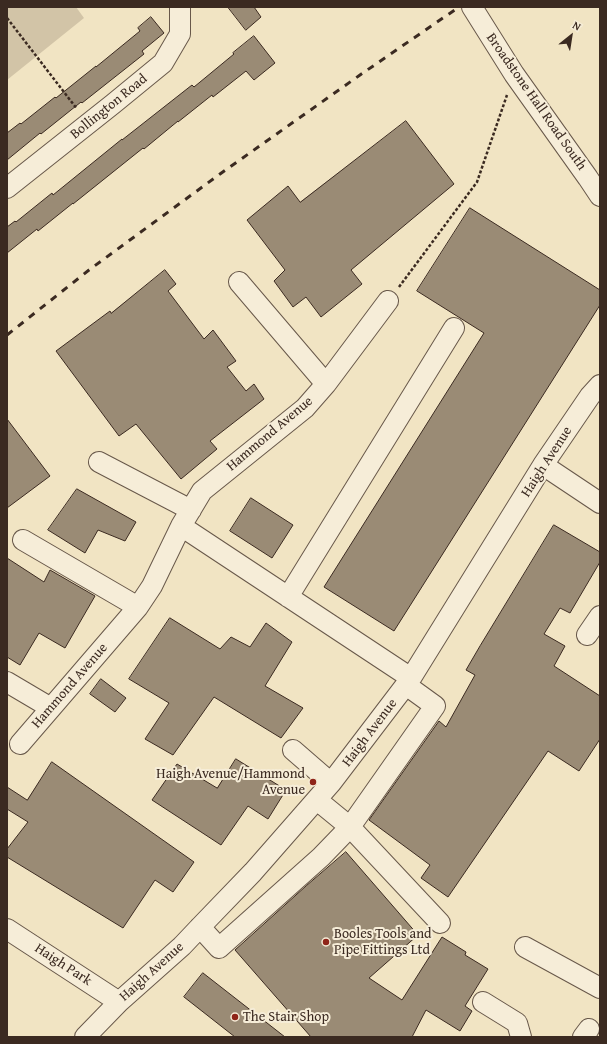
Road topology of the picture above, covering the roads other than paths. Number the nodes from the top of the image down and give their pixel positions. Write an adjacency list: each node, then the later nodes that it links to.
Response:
1 (180, 7): 3 (street, Bollington Road)
2 (472, 7): 4 (street, Broadstone Hall Road South)
3 (7, 188)
4 (600, 196)
5 (239, 282): 8 (street)
6 (388, 302): 8 (street, Hammond Avenue)
7 (454, 328): 16 (street)
8 (326, 384): 13 (street, Hammond Avenue)
9 (600, 385): 11 (street, Haigh Avenue)
10 (99, 462): 13 (street)
11 (543, 466): 12 (street); 20 (street, Haigh Avenue)
12 (600, 503)
13 (191, 510): 14 (street, Hammond Avenue)
14 (181, 526): 16 (street); 17 (street, Hammond Avenue)
15 (23, 540): 17 (street)
16 (288, 597): 20 (street)
17 (138, 607): 22 (street, Hammond Avenue)
18 (600, 616): 19 (street)
19 (587, 634)
20 (409, 681): 25 (street, Haigh Avenue); 27 (street)
21 (7, 682): 22 (street)
22 (51, 708): 23 (street, Hammond Avenue)
23 (20, 744)
24 (293, 750): 25 (street)
25 (331, 783): 26 (street, Haigh Avenue)
26 (317, 800): 27 (street); 29 (street, Haigh Avenue)
27 (350, 827): 28 (street); 29 (street)
28 (440, 923)
29 (200, 927): 33 (street, Haigh Avenue)
30 (7, 929): 33 (street, Haigh Park)
31 (525, 947): 32 (street)
32 (600, 988)
33 (119, 1002): 35 (street, Haigh Avenue)
34 (483, 1002): 36 (street)
35 (85, 1037)
36 (521, 1037)

